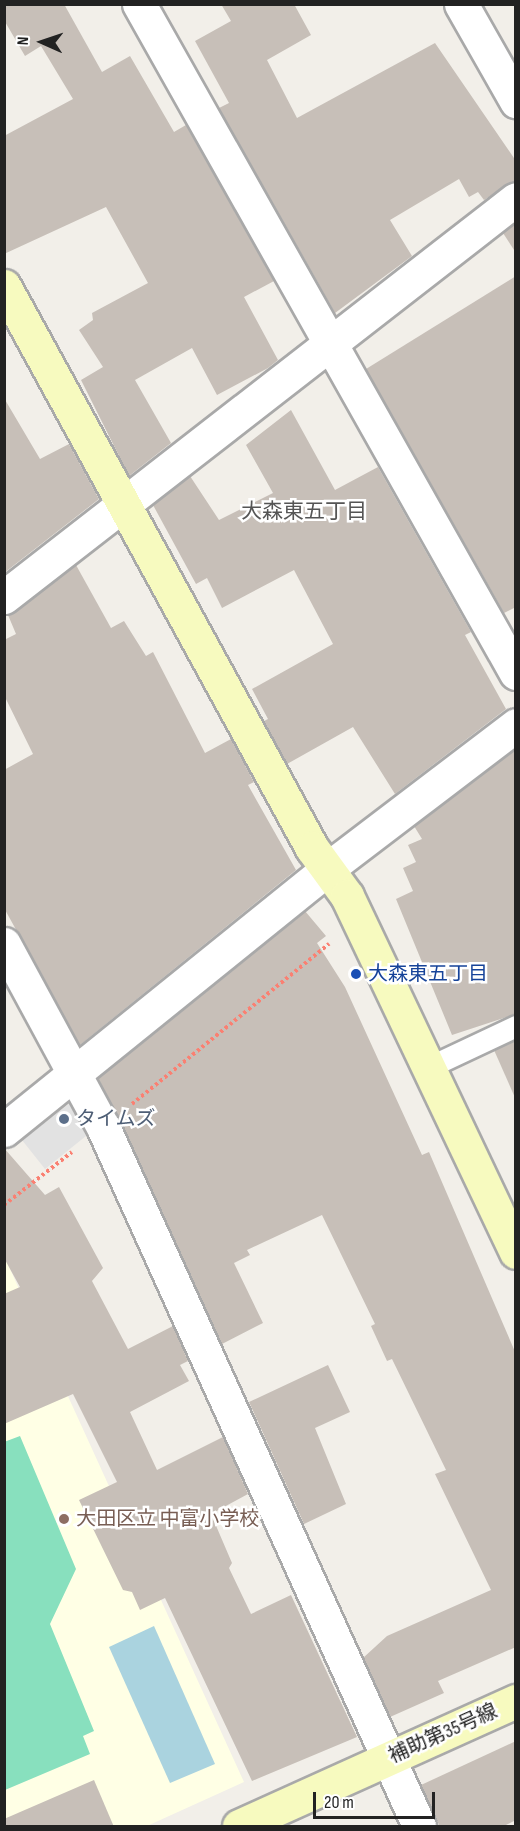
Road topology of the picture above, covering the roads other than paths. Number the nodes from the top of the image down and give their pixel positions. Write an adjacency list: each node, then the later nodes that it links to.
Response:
1 (139, 4): 6 (street)
2 (461, 4): 3 (street)
3 (516, 101)
4 (516, 199): 6 (street)
5 (4, 286): 7 (street)
6 (328, 343): 7 (street); 9 (street)
7 (127, 503): 8 (street); 11 (street)
8 (4, 597)
9 (516, 673)
10 (516, 725): 11 (street)
11 (326, 870): 14 (street); 15 (street)
12 (4, 944): 15 (street)
13 (516, 1026): 14 (lane)
14 (431, 1066): 17 (street)
15 (74, 1072): 16 (street); 19 (street)
16 (4, 1130)
17 (516, 1252)
18 (516, 1701): 19 (street, 補助第35号線)
19 (390, 1757): 20 (street, 補助第35号線); 21 (street)
20 (239, 1827)
21 (419, 1827)

